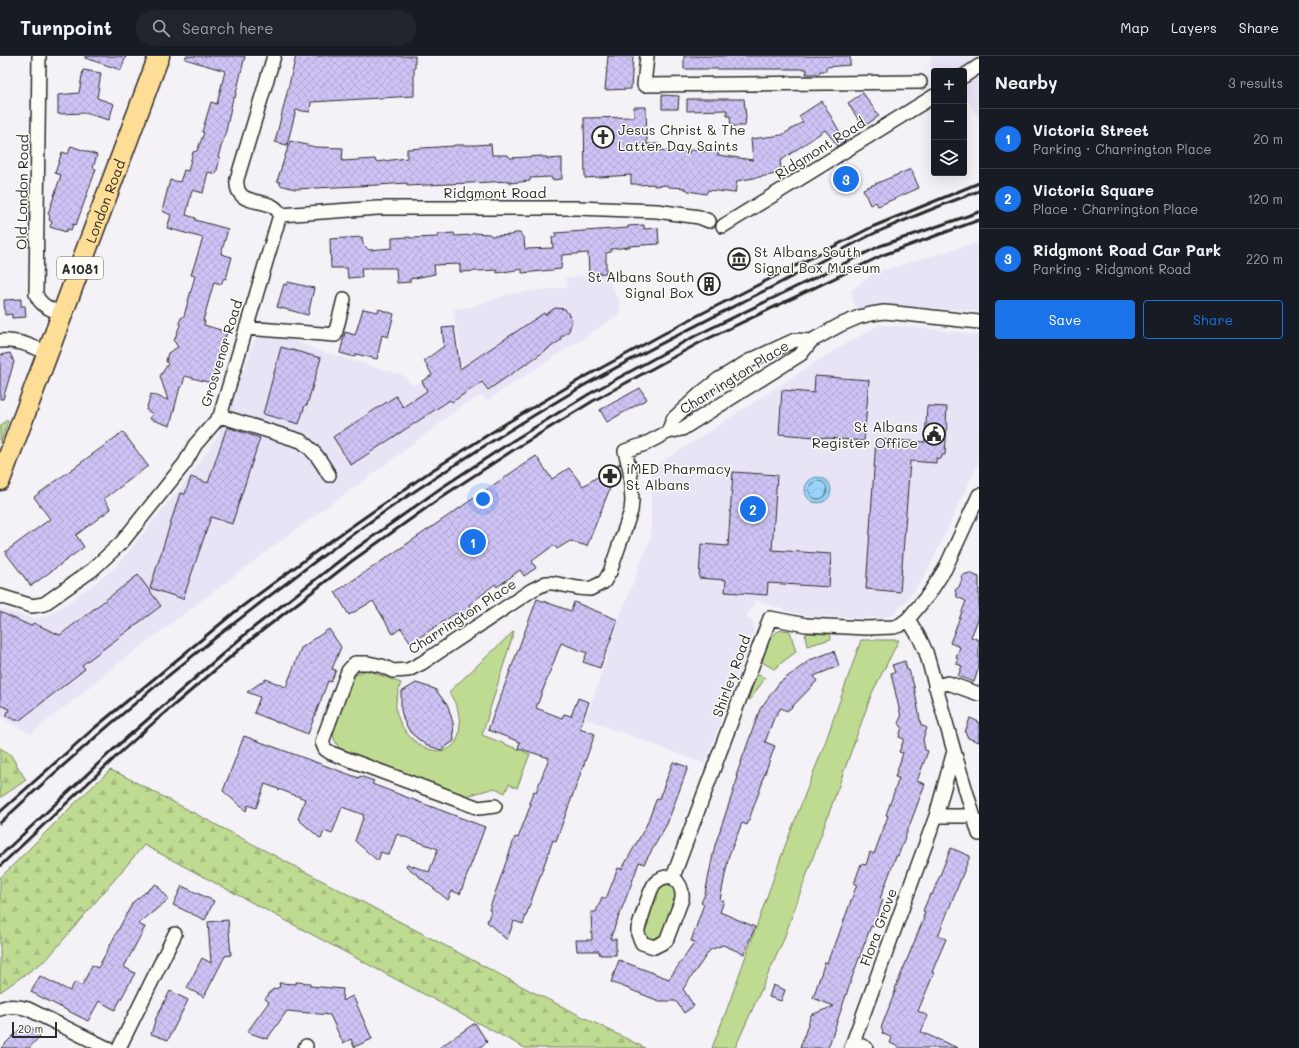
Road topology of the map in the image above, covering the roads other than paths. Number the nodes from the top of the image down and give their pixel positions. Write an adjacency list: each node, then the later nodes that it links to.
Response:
1 (39, 56): 13 (street, Old London Road)
2 (159, 56): 13 (main road, London Road / A1081)
3 (274, 56): 9 (street)
4 (647, 56): 7 (street)
5 (979, 66): 6 (street)
6 (967, 74)
7 (920, 82)
8 (931, 98): 11 (street, Ridgmont Road)
9 (280, 216): 10 (street, Ridgmont Road); 15 (street, Grosvenor Road)
10 (709, 221)
11 (723, 226)
12 (344, 299): 15 (street)
13 (63, 314): 18 (main road, London Road / A1081)
14 (979, 322): 17 (street, Charrington Place)
15 (246, 328): 19 (street, Grosvenor Road)
16 (0, 341): 18 (street)
17 (811, 341): 20 (street, Charrington Place); 20 (street, Charrington Place)
18 (48, 353): 22 (main road, London Road / A1081)
19 (220, 416): 21 (street); 24 (street, Grosvenor Road)
20 (668, 432): 29 (street, Charrington Place)
21 (329, 474)
22 (0, 480)
23 (979, 495): 25 (street)
24 (0, 596)
25 (908, 619): 26 (street); 33 (street, Shirley Road)
26 (935, 686): 27 (street); 28 (street)
27 (979, 694)
28 (954, 751): 30 (street, Flora Grove); 31 (street)
29 (495, 806)
30 (936, 816): 31 (street); 36 (street, Flora Grove)
31 (973, 816): 32 (street)
32 (979, 834)
33 (673, 877): 33 (street)
34 (175, 934): 38 (street)
35 (0, 1009): 37 (street)
36 (852, 1045): 39 (street)
37 (107, 1048)
38 (119, 1048)
39 (866, 1048)

